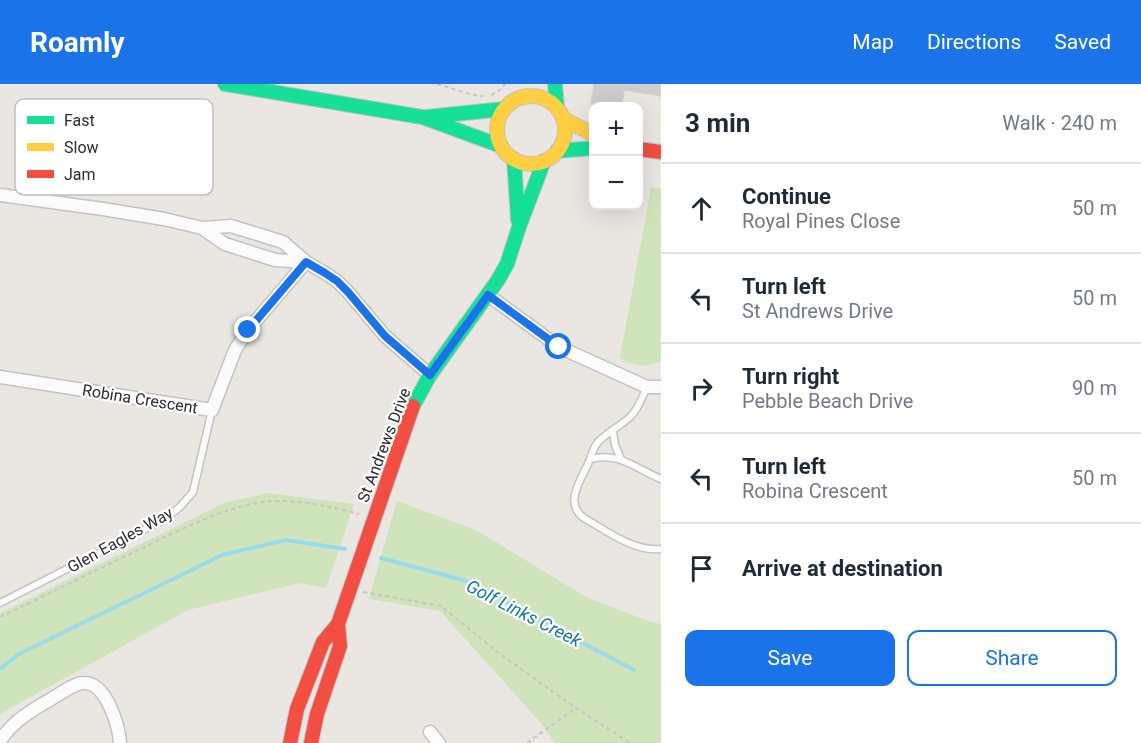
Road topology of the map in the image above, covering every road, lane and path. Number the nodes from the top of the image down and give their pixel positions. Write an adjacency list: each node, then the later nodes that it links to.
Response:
1 (225, 84): 9 (street)
2 (437, 84): 3 (path)
3 (505, 84)
4 (523, 84): 6 (street)
5 (555, 84): 8 (street)
6 (518, 98): 7 (street); 8 (street)
7 (504, 110): 9 (street); 11 (street)
8 (560, 113): 10 (street); 14 (street)
9 (422, 117): 11 (street)
10 (589, 132)
11 (501, 146): 16 (street)
12 (589, 149): 14 (street)
13 (643, 150): 15 (street)
14 (557, 152): 17 (street)
15 (661, 152)
16 (514, 159): 17 (street); 19 (street, St Andrews Drive)
17 (544, 161): 19 (street, St Andrews Drive)
18 (0, 195): 20 (street)
19 (519, 227): 22 (street, St Andrews Drive)
20 (202, 228): 21 (street); 21 (street)
21 (306, 262): 23 (street); 27 (street, Robina Crescent)
22 (488, 295): 23 (street, St Andrews Drive); 25 (street)
23 (430, 375): 32 (street, St Andrews Drive)
24 (0, 377): 27 (street, Robina Crescent)
25 (647, 387): 26 (street); 28 (lane)
26 (661, 387)
27 (212, 410): 35 (lane, Glen Eagles Way)
28 (613, 431): 29 (lane); 30 (lane)
29 (590, 459): 30 (lane); 33 (lane)
30 (621, 459): 31 (lane)
31 (661, 479)
32 (374, 518): 34 (street, St Andrews Drive); 36 (path)
33 (661, 549)
34 (350, 590): 37 (street, St Andrews Drive); 38 (path)
35 (0, 603)
36 (0, 617)
37 (338, 624): 42 (street, St Andrews Drive); 43 (street, St Andrews Drive)
38 (576, 708): 45 (path); 46 (path)
39 (430, 732): 44 (street)
40 (0, 741): 41 (street)
41 (120, 743)
42 (290, 743)
43 (311, 743)
44 (439, 743)
45 (527, 743)
46 (630, 743)

